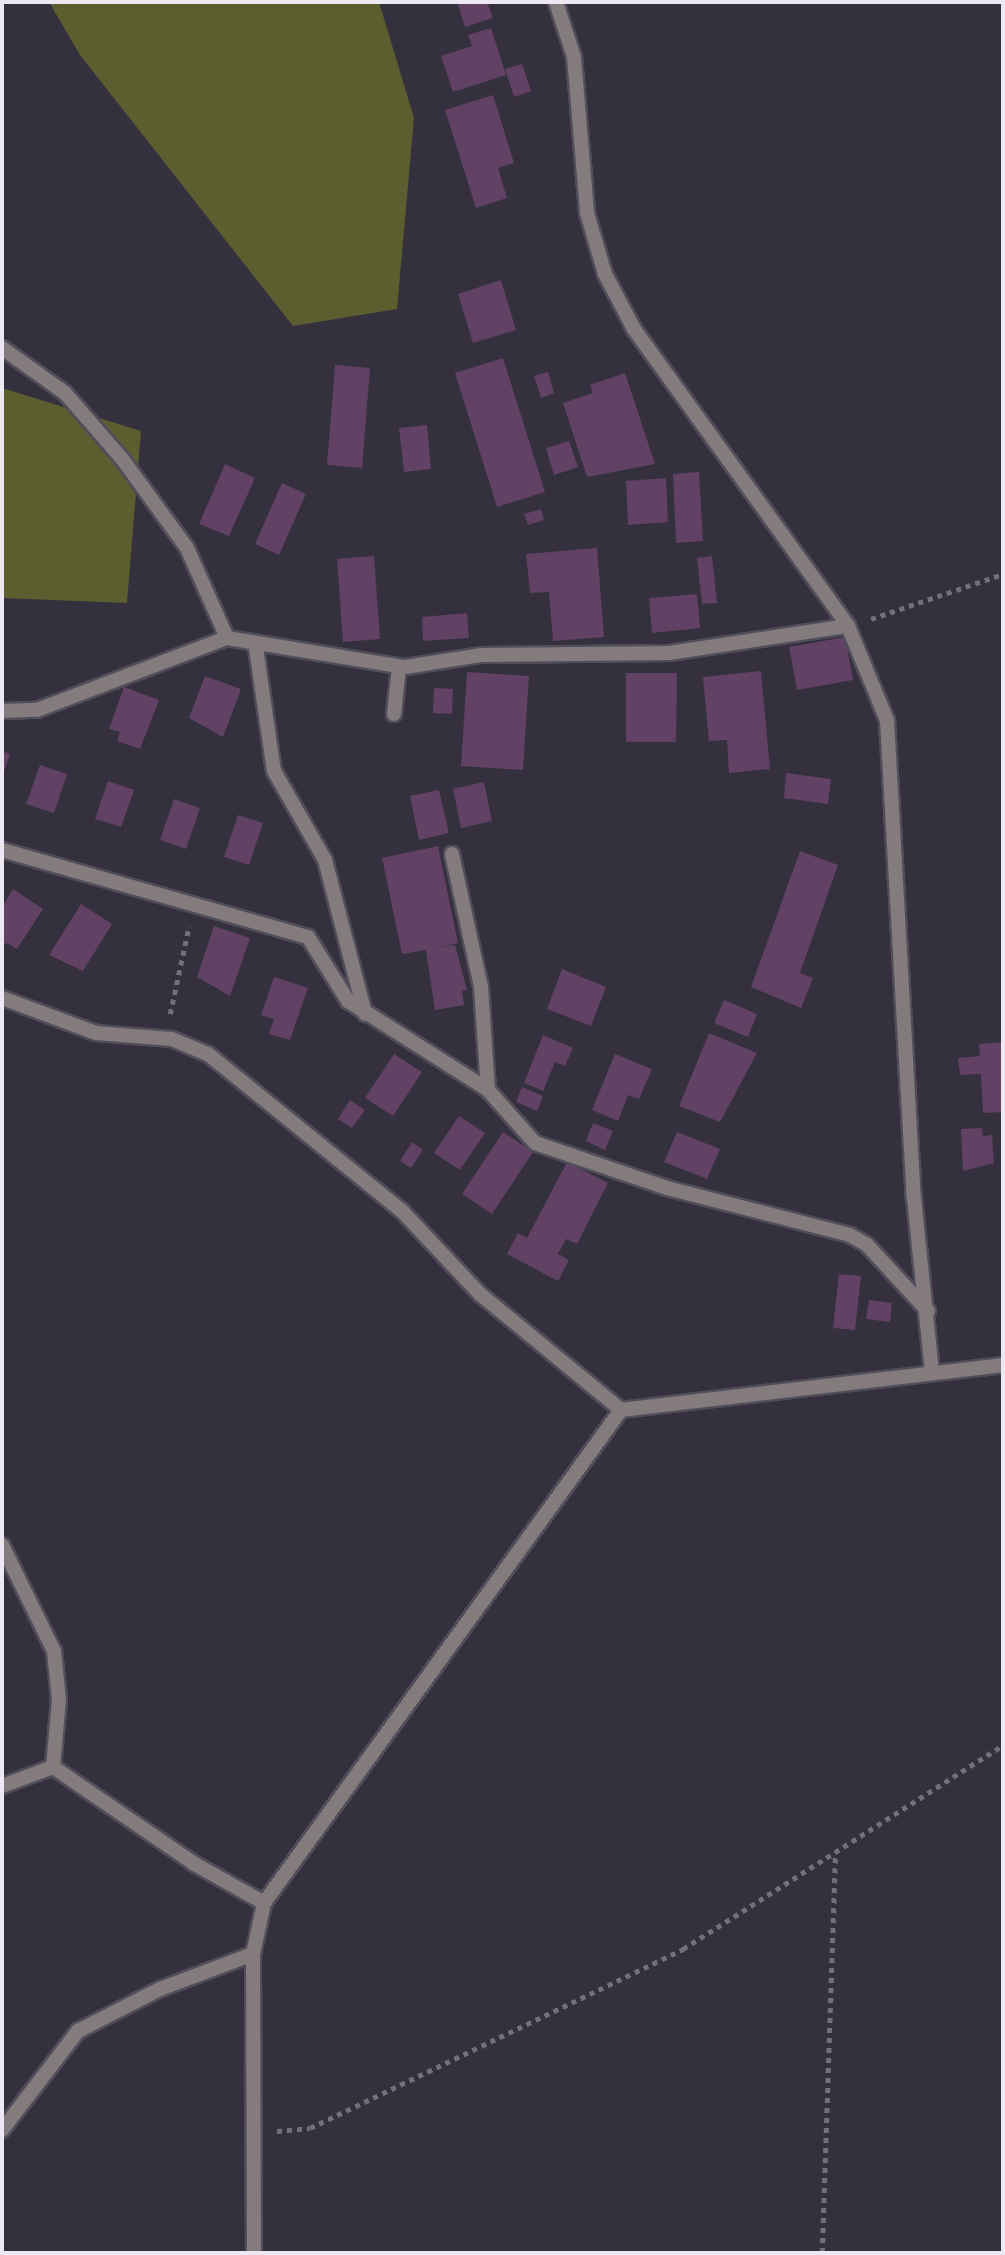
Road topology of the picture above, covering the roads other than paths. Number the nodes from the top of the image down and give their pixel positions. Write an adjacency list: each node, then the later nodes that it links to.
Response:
1 (556, 2): 3 (street)
2 (2, 348): 4 (street)
3 (848, 626): 6 (street); 14 (street)
4 (228, 638): 5 (street); 7 (street)
5 (256, 648): 6 (street); 12 (street)
6 (399, 667): 8 (street)
7 (2, 711)
8 (394, 714)
9 (2, 849): 12 (street)
10 (453, 854): 13 (street)
11 (2, 998): 17 (street)
12 (365, 1014): 13 (street)
13 (488, 1090): 14 (street)
14 (928, 1312): 16 (street)
15 (1003, 1365): 16 (street)
16 (932, 1371): 17 (street)
17 (621, 1410): 21 (street)
18 (2, 1545): 19 (street)
19 (53, 1768): 20 (street); 21 (street)
20 (2, 1786)
21 (264, 1903): 22 (street)
22 (253, 1954): 23 (street); 24 (street)
23 (2, 2130)
24 (254, 2253)

